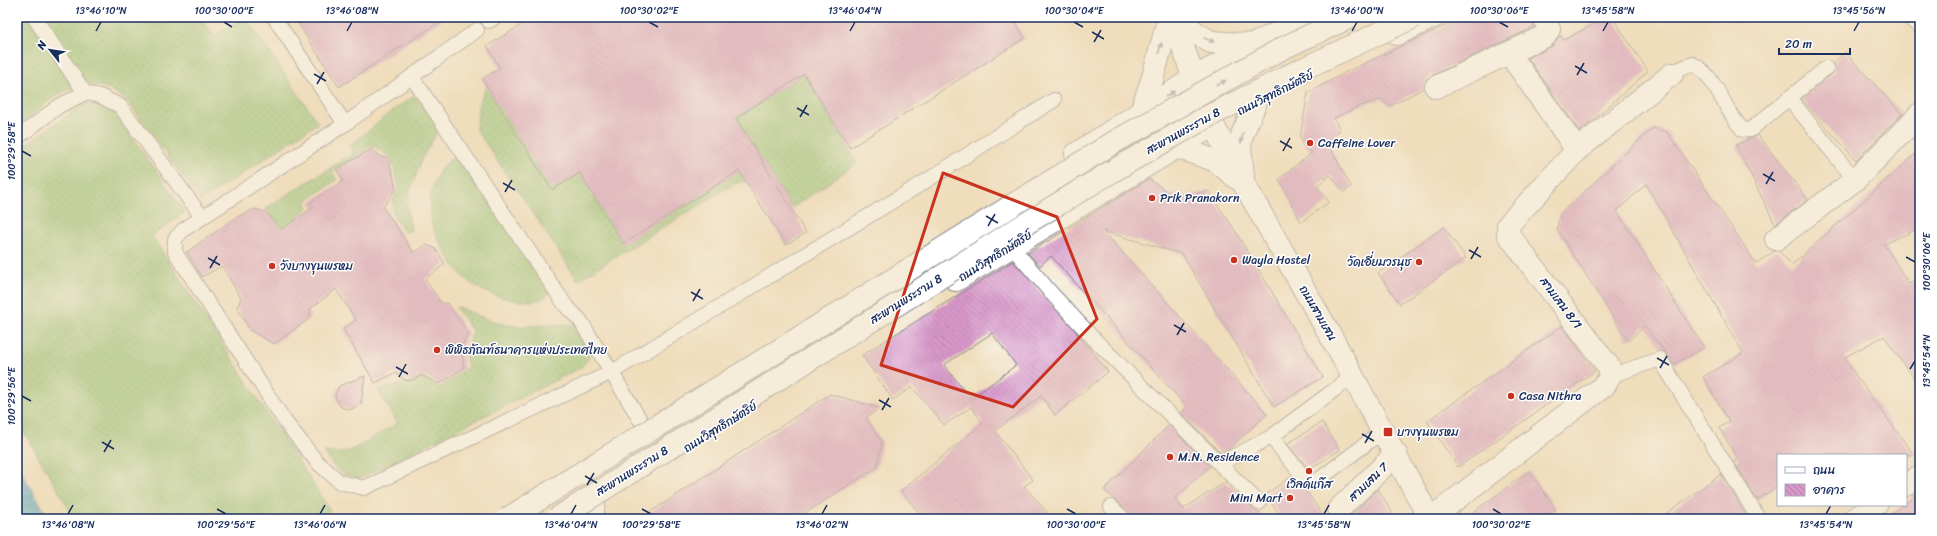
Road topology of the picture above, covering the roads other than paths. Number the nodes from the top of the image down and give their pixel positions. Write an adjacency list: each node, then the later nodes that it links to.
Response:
1 (34, 17): 21 (lane)
2 (274, 17): 27 (lane)
3 (1169, 17): 25 (street, one-way to 3)
4 (1173, 17): 19 (street, ถนนสามเสน)
5 (1178, 17): 14 (street, one-way to 14)
6 (1312, 17): 14 (street)
7 (1350, 17): 56 (street, สะพานพระราม 8, one-way to 7, bridge)
8 (1414, 17): 54 (street, สะพานพระราม 8, bridge)
9 (1433, 17): 22 (street, ถนนวิสุทธิกษัตริย์)
10 (1544, 17): 15 (street)
11 (1914, 17): 12 (street)
12 (1920, 22)
13 (477, 30): 18 (lane)
14 (1257, 43): 19 (street); 22 (street)
15 (1509, 53): 20 (street); 31 (street)
16 (1826, 68): 23 (lane)
17 (1672, 73): 23 (lane); 31 (street, สามเสน 8/1)
18 (412, 77): 27 (lane); 37 (lane)
19 (1194, 78): 25 (street, one-way to 19); 28 (street, ถนนสามเสน)
20 (1436, 87)
21 (85, 93): 29 (lane); 34 (lane)
22 (1265, 97): 28 (street, ถนนวิสุทธิกษัตริย์); 33 (street, one-way to 33)
23 (1789, 98): 32 (lane)
24 (1054, 100): 37 (lane)
25 (1141, 112): 40 (street)
26 (1920, 114): 32 (street)
27 (345, 124): 34 (lane)
28 (1214, 126): 30 (street, ถนนวิสุทธิกษัตริย์); 33 (street, ถนนสามเสน)
29 (17, 138)
30 (1177, 147): 33 (street); 36 (street, ถนนวิสุทธิกษัตริย์)
31 (1577, 150): 39 (street, สามเสน 8/1)
32 (1855, 180): 35 (street)
33 (1244, 184): 38 (street, ถนนสามเสน)
34 (202, 217): 37 (lane)
35 (1776, 239)
36 (1011, 246): 44 (lane); 53 (street, ถนนวิสุทธิกษัตริย์)
37 (612, 372): 40 (lane)
38 (1353, 376): 41 (street, ถนนสามเสน); 42 (lane)
39 (1610, 376): 58 (street); 59 (lane)
40 (645, 428): 46 (street)
41 (1383, 431): 42 (lane); 43 (street, ถนนสามเสน)
42 (1271, 437): 44 (lane)
43 (1396, 454): 52 (street, สามเสน 7); 58 (street, ถนนสามเสน)
44 (1221, 463): 48 (lane)
45 (1920, 476): 47 (street)
46 (555, 483): 54 (street); 55 (street)
47 (1907, 485)
48 (1259, 503)
49 (1876, 506): 60 (street)
50 (1879, 506): 61 (street)
51 (1111, 508): 57 (lane)
52 (1339, 509)
53 (597, 510): 54 (street, ถนนวิสุทธิกษัตริย์)
54 (567, 518)
55 (498, 519)
56 (507, 519)
57 (1124, 519)
58 (1430, 519)
59 (1759, 519)
60 (1855, 519)
61 (1886, 519)

